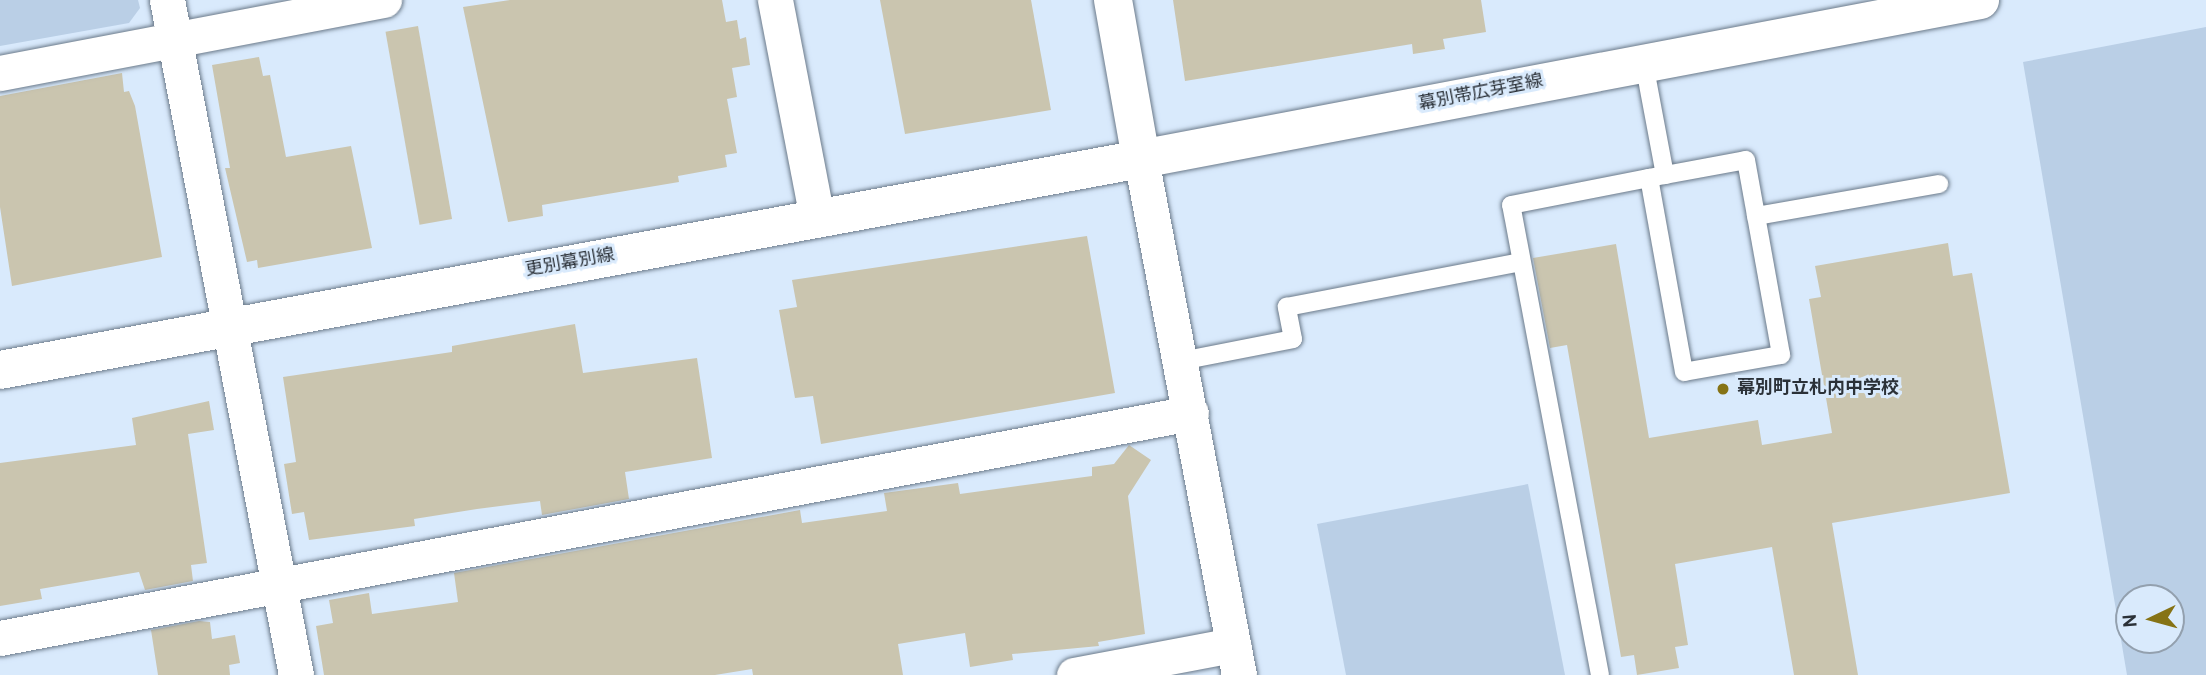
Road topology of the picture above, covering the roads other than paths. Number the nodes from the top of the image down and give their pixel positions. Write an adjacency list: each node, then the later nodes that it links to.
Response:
1 (167, 0): 7 (street)
2 (384, 0): 7 (street)
3 (775, 0): 14 (street)
4 (1113, 0): 10 (main road)
5 (1980, 0): 6 (main road, 幕別帯広芽室線)
6 (1920, 6): 8 (main road, 幕別帯広芽室線)
7 (175, 41): 9 (street); 16 (street)
8 (1644, 63): 10 (main road, 幕別帯広芽室線); 11 (lane)
9 (0, 73)
10 (1141, 159): 14 (main road, 更別幕別線); 17 (street)
11 (1657, 177): 13 (lane); 13 (lane); 15 (lane)
12 (1939, 184): 13 (lane)
13 (1756, 216)
14 (817, 218): 16 (main road, 更別幕別線)
15 (1521, 262): 17 (lane); 25 (lane)
16 (231, 327): 18 (main road, 更別幕別線); 20 (street)
17 (1181, 361): 19 (street)
18 (0, 370)
19 (1191, 413): 20 (street); 22 (street)
20 (279, 585): 21 (street); 23 (street)
21 (0, 638)
22 (1236, 660): 24 (street)
23 (296, 675)
24 (1074, 675)
25 (1600, 675)

